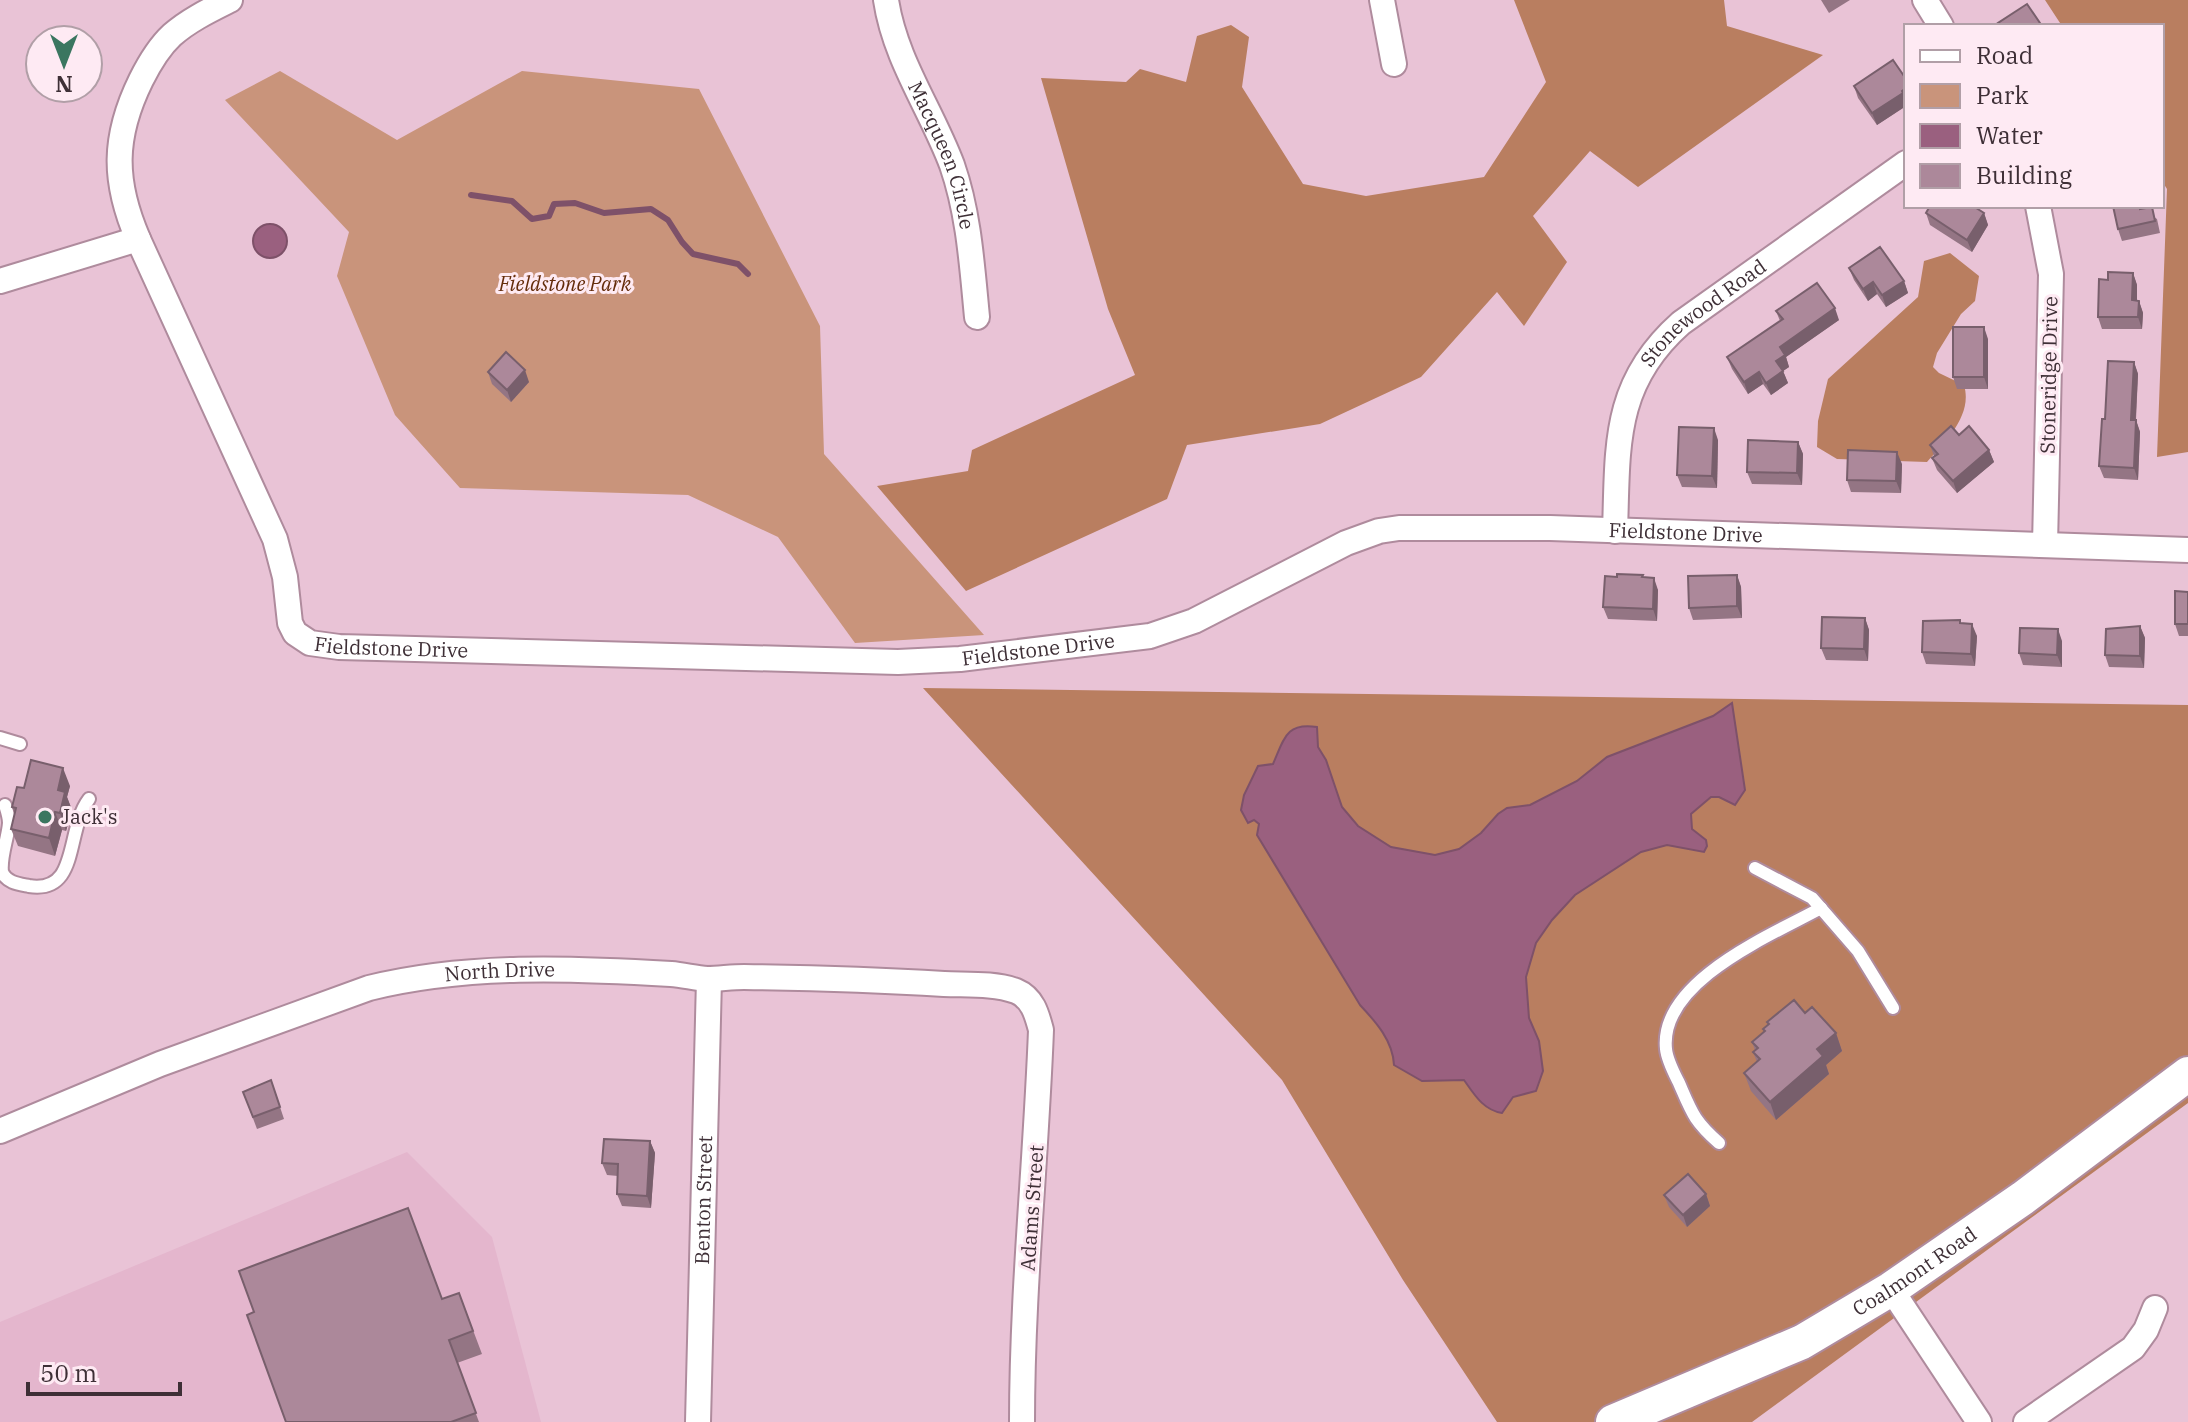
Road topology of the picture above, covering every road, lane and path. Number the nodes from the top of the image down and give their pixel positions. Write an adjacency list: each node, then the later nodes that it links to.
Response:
1 (230, 0): 9 (street, Fieldstone Drive)
2 (886, 0): 11 (street, Macqueen Circle)
3 (1382, 0): 6 (street)
4 (1925, 0): 5 (street)
5 (1940, 24)
6 (1394, 64)
7 (1904, 164): 12 (street, Stonewood Road)
8 (2038, 208): 13 (street, Stoneridge Drive)
9 (138, 239): 10 (street); 12 (street, Fieldstone Drive)
10 (0, 281)
11 (977, 317)
12 (1615, 531): 13 (street, Fieldstone Drive)
13 (2045, 545): 14 (street, Fieldstone Drive)
14 (2188, 550)
15 (0, 738): 16 (lane)
16 (20, 744)
17 (89, 799): 18 (lane)
18 (5, 805)
19 (1755, 868): 20 (lane)
20 (1821, 908): 23 (lane); 26 (lane)
21 (709, 979): 22 (street, North Drive); 25 (street, North Drive); 29 (street, Benton Street)
22 (1027, 998): 30 (street, Adams Street)
23 (1893, 1008)
24 (2188, 1074): 27 (street, Coalmont Road)
25 (0, 1131)
26 (1719, 1143)
27 (1891, 1289): 31 (street, Coalmont Road); 32 (street)
28 (2155, 1308): 33 (street)
29 (698, 1422)
30 (1022, 1422)
31 (1613, 1422)
32 (1979, 1422)
33 (2026, 1422)

